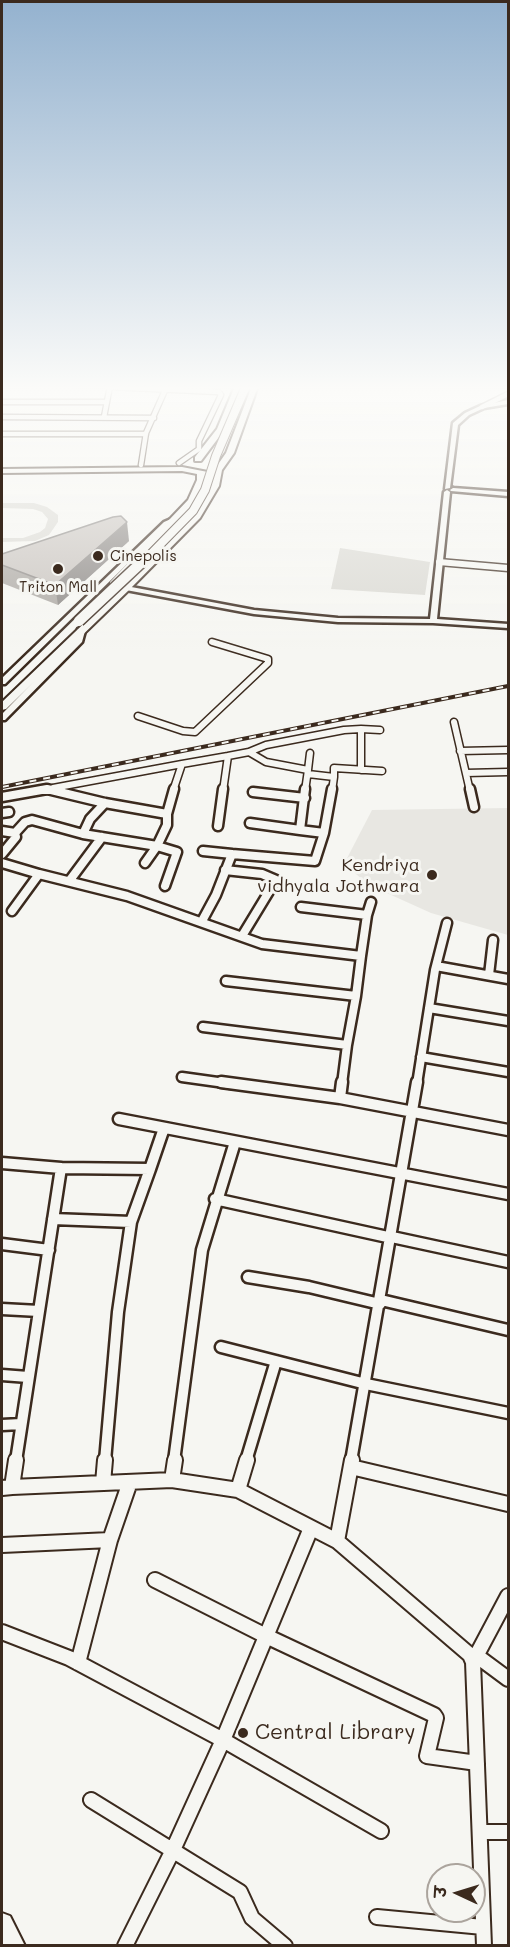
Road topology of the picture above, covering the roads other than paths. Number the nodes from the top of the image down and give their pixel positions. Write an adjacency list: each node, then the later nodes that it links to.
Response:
1 (201, 477): 7 (main road)
2 (210, 477): 12 (main road, bridge)
3 (218, 477): 10 (main road)
4 (450, 477): 5 (street)
5 (449, 490): 6 (street); 8 (street)
6 (508, 494)
7 (171, 523): 12 (main road, bridge); 15 (street)
8 (439, 562): 9 (street); 11 (street)
9 (508, 568)
10 (126, 588): 11 (street); 12 (main road)
11 (433, 621): 13 (street)
12 (80, 626): 16 (main road); 17 (main road); 19 (street)
13 (508, 626)
14 (212, 642): 18 (street)
15 (2, 682)
16 (2, 694)
17 (2, 707)
18 (138, 716)
19 (2, 718)
20 (454, 722): 24 (street)
21 (361, 729): 22 (street); 25 (street); 29 (street)
22 (380, 730)
23 (508, 750): 24 (street)
24 (460, 751): 33 (street)
25 (249, 752): 27 (street); 31 (street)
26 (310, 753): 31 (street)
27 (228, 756): 28 (street); 43 (street)
28 (182, 764): 35 (street); 41 (street)
29 (361, 770): 30 (street); 34 (street)
30 (382, 771)
31 (308, 772): 34 (street); 38 (street)
32 (508, 772): 33 (street)
33 (466, 773): 40 (street)
34 (334, 777): 47 (street)
35 (47, 789): 37 (street); 39 (street)
36 (253, 792): 38 (street)
37 (2, 797)
38 (305, 798): 44 (street)
39 (105, 804): 41 (street); 48 (street)
40 (474, 807)
41 (167, 814): 50 (street)
42 (250, 823): 44 (street)
43 (218, 826)
44 (300, 830): 47 (street)
45 (2, 831): 46 (street)
46 (15, 833): 48 (street); 52 (street)
47 (324, 833): 53 (street)
48 (83, 834): 49 (street)
49 (102, 837): 50 (street); 58 (street)
50 (157, 846): 55 (street); 59 (street)
51 (203, 851): 53 (street)
52 (2, 854)
53 (232, 854): 56 (street)
54 (2, 863): 57 (street)
55 (145, 863)
56 (225, 870): 64 (street); 66 (street)
57 (39, 874): 58 (street); 62 (street)
58 (70, 880): 64 (street)
59 (165, 886)
60 (371, 902): 63 (street)
61 (301, 907): 63 (street)
62 (12, 911)
63 (367, 915): 68 (street)
64 (202, 921): 66 (street)
65 (447, 923): 69 (street)
66 (242, 936): 68 (street)
67 (493, 940): 70 (street)
68 (361, 956): 73 (street)
69 (436, 966): 70 (street); 74 (street)
70 (489, 975): 71 (street)
71 (508, 979)
72 (226, 981): 73 (street)
73 (356, 996): 77 (street)
74 (429, 1008): 75 (street); 78 (street)
75 (508, 1021)
76 (203, 1027): 77 (street)
77 (347, 1045): 81 (street)
78 (421, 1057): 79 (street); 82 (street)
79 (508, 1072)
80 (182, 1077): 81 (street)
81 (340, 1098): 82 (street)
82 (411, 1112): 85 (street); 90 (street)
83 (119, 1119): 84 (street)
84 (164, 1128): 86 (street); 89 (street)
85 (508, 1130)
86 (235, 1142): 90 (street); 92 (street)
87 (2, 1163): 88 (street)
88 (61, 1168): 89 (street); 93 (street)
89 (150, 1169): 94 (street)
90 (401, 1174): 91 (street); 95 (street)
91 (508, 1194)
92 (215, 1199): 95 (street); 113 (street)
93 (53, 1219): 94 (street); 97 (street)
94 (131, 1222): 115 (street)
95 (392, 1238): 98 (street); 100 (street)
96 (2, 1244): 97 (street)
97 (49, 1250): 102 (street)
98 (508, 1262)
99 (248, 1277): 100 (street)
100 (380, 1302): 103 (street); 108 (street)
101 (2, 1309): 102 (street)
102 (39, 1311): 107 (street)
103 (508, 1330)
104 (221, 1347): 105 (street)
105 (276, 1361): 108 (street); 117 (street)
106 (2, 1375): 107 (street)
107 (28, 1377): 110 (street)
108 (366, 1384): 109 (street); 112 (street)
109 (508, 1413)
110 (21, 1424): 111 (street); 116 (street)
111 (2, 1425)
112 (351, 1467): 118 (street); 121 (street)
113 (172, 1480): 114 (street); 117 (street)
114 (130, 1482): 115 (street); 120 (street)
115 (103, 1483): 116 (street)
116 (7, 1487)
117 (238, 1490): 119 (street)
118 (508, 1504)
119 (311, 1528): 121 (street); 126 (street)
120 (110, 1540): 122 (street); 128 (street)
121 (337, 1541): 127 (street)
122 (2, 1545)
123 (155, 1580): 126 (street)
124 (508, 1596): 127 (street)
125 (2, 1632): 128 (street)
126 (266, 1636): 130 (street); 131 (street)
127 (475, 1659): 129 (street); 131 (street)
128 (78, 1663): 130 (street)
129 (508, 1679)
130 (223, 1740): 133 (street); 136 (street)
131 (477, 1762): 134 (street)
132 (91, 1800): 136 (street)
133 (381, 1831)
134 (480, 1832): 135 (street); 139 (street)
135 (508, 1832)
136 (172, 1852): 141 (street); 142 (street)
137 (377, 1917): 139 (street)
138 (2, 1923): 140 (main road)
139 (483, 1927): 143 (street)
140 (14, 1946)
141 (126, 1946)
142 (285, 1946)
143 (484, 1946)

